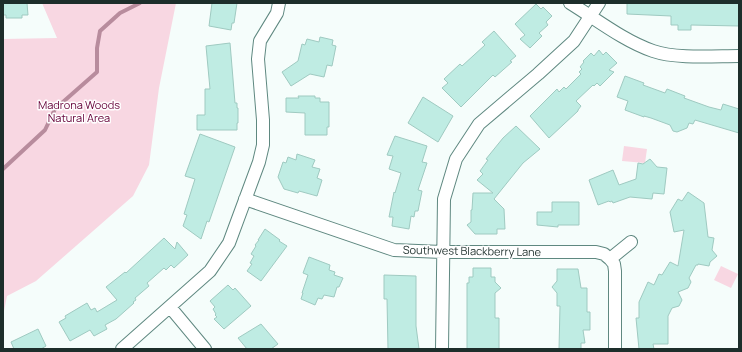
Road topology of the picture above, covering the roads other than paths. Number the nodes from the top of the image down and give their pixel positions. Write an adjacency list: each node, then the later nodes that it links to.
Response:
1 (279, 3): 6 (street)
2 (570, 3): 4 (street)
3 (599, 3): 4 (street)
4 (591, 16): 5 (street); 8 (street)
5 (739, 56)
6 (245, 200): 8 (street, Southwest Blackberry Lane); 10 (street)
7 (631, 242): 9 (street)
8 (442, 252): 9 (street, Southwest Blackberry Lane); 13 (street)
9 (610, 259): 14 (street)
10 (170, 307): 11 (street); 12 (street)
11 (122, 349)
12 (205, 349)
13 (442, 349)
14 (615, 349)

